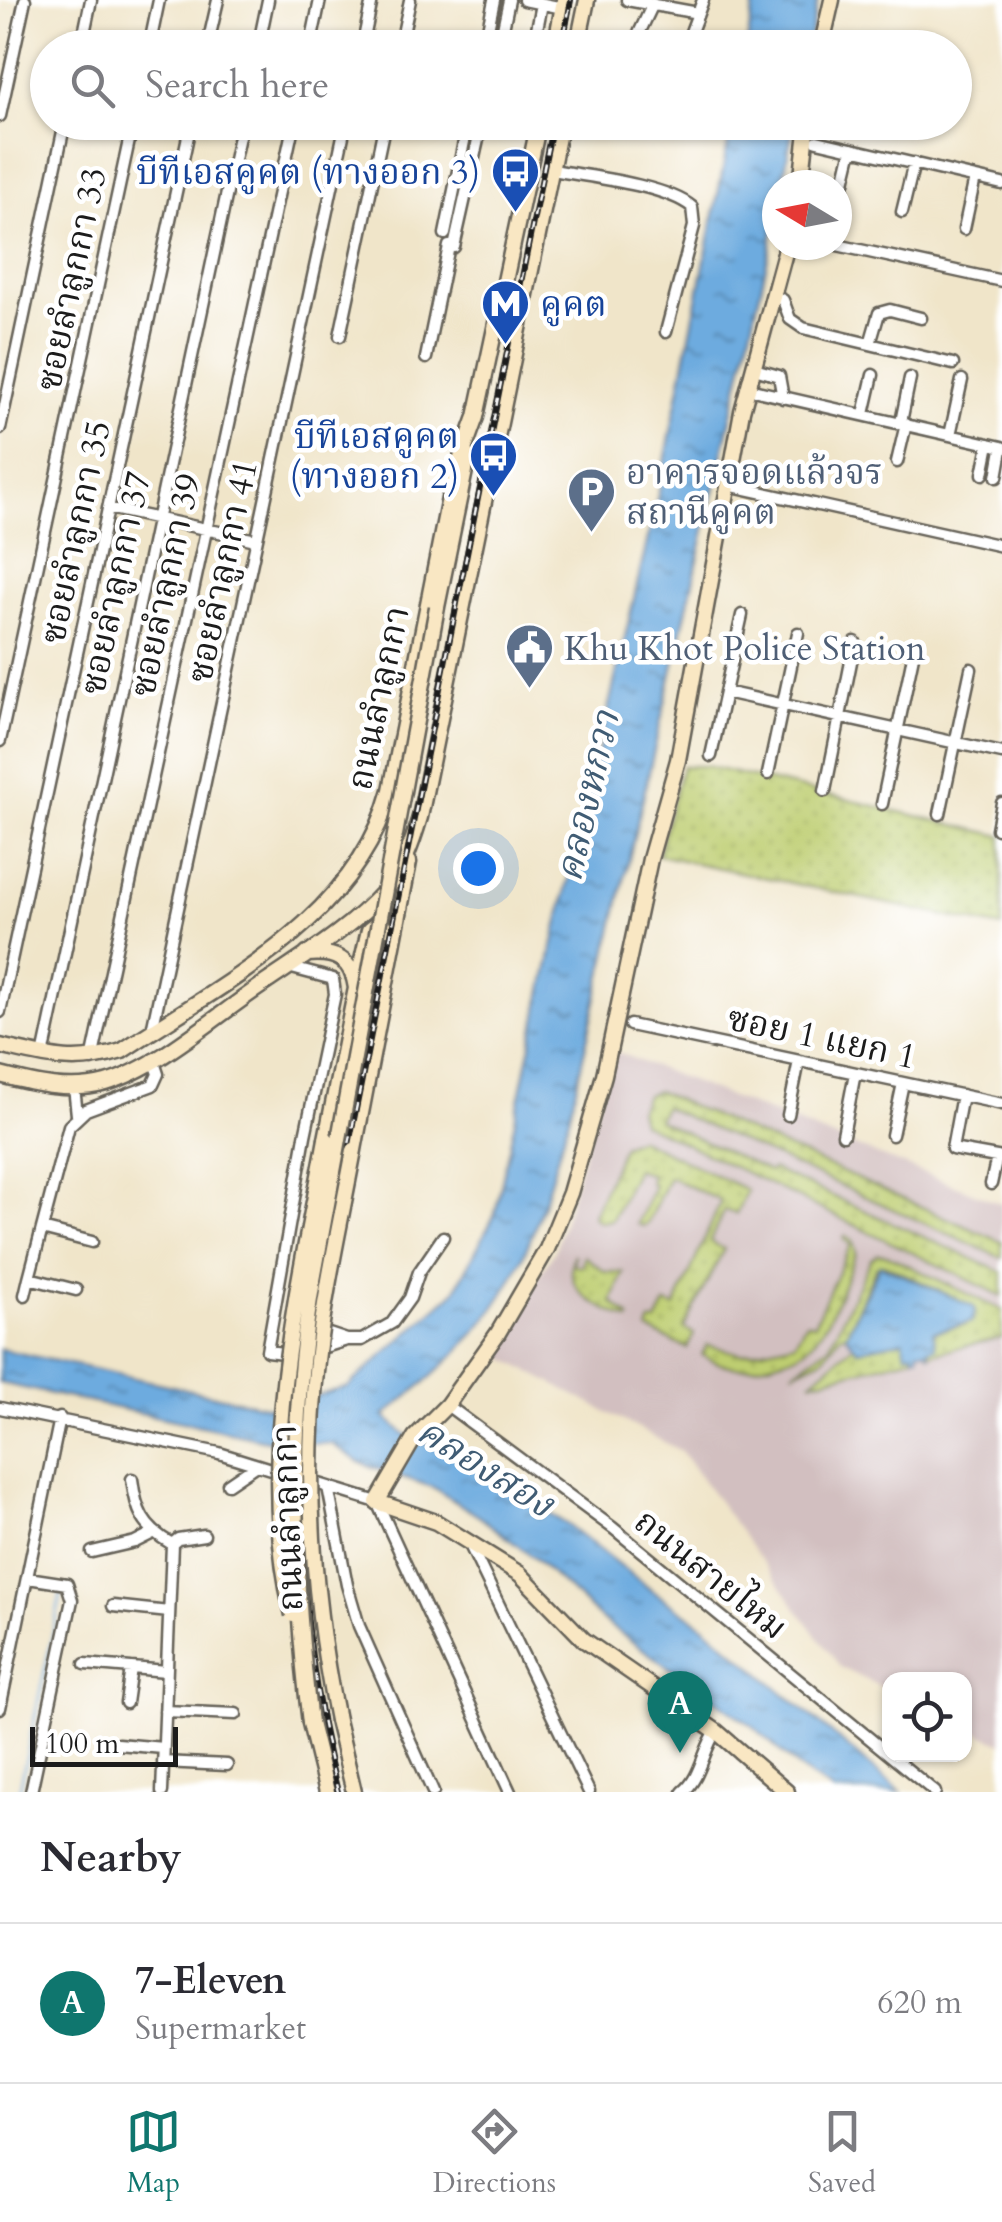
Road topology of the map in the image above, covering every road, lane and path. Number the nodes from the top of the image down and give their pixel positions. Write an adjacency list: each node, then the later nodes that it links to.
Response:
1 (25, 0): 34 (street)
2 (91, 0): 19 (street)
3 (159, 0): 20 (street)
4 (218, 0): 21 (street)
5 (268, 0): 22 (street)
6 (320, 0): 23 (street)
7 (372, 0): 24 (street)
8 (410, 0): 25 (street)
9 (526, 0): 15 (street)
10 (587, 0): 30 (main road)
11 (627, 0): 17 (street)
12 (703, 0): 18 (street)
13 (832, 0): 33 (main road)
14 (502, 1): 26 (street); 27 (street)
15 (542, 4): 16 (street); 28 (street)
16 (564, 4): 29 (main road)
17 (653, 4): 18 (street); 31 (street)
18 (698, 13): 32 (street)
19 (85, 30)
20 (153, 30)
21 (211, 30)
22 (262, 30)
23 (314, 30)
24 (366, 30)
25 (404, 30)
26 (491, 30)
27 (502, 30)
28 (536, 30)
29 (558, 30)
30 (581, 30)
31 (641, 30)
32 (692, 30)
33 (824, 30)
34 (0, 116)
35 (61, 140): 77 (street)
36 (129, 140): 99 (street, ซอยลำลูกกา 33)
37 (187, 140): 85 (street, ซอยลำลูกกา 35)
38 (238, 140): 86 (street, ซอยลำลูกกา 37)
39 (290, 140): 87 (street, ซอยลำลูกกา 39)
40 (342, 140): 88 (street, ซอยลำลูกกา 41)
41 (380, 140): 64 (street)
42 (464, 140): 57 (street)
43 (478, 140): 66 (street)
44 (535, 140): 75 (main road, ถนนลำลูกกา)
45 (558, 140): 50 (main road, ถนนลำลูกกา)
46 (806, 140): 51 (main road)
47 (817, 140): 48 (street)
48 (852, 149): 49 (street); 52 (street)
49 (914, 163): 53 (street); 55 (street)
50 (552, 170): 63 (street); 109 (main road, ถนนลำลูกกา)
51 (803, 170)
52 (847, 170)
53 (976, 178): 54 (street); 56 (street)
54 (1002, 184)
55 (902, 212)
56 (964, 229)
57 (445, 234)
58 (852, 248): 60 (street)
59 (783, 260): 61 (main road)
60 (1002, 281)
61 (773, 296): 65 (street); 68 (main road)
62 (921, 318): 65 (street)
63 (666, 332)
64 (340, 336)
65 (870, 344): 67 (street)
66 (426, 358)
67 (953, 364)
68 (754, 369): 72 (main road); 73 (street)
69 (873, 375): 74 (street)
70 (910, 378): 76 (street)
71 (962, 380): 78 (street)
72 (748, 390): 73 (street); 84 (main road)
73 (783, 398): 74 (street)
74 (864, 414): 76 (street)
75 (476, 417): 116 (main road, ถนนลำลูกกา); 158 (main road, ถนนลำลูกกา, bridge)
76 (903, 423): 78 (street); 81 (street)
77 (0, 428)
78 (950, 435): 79 (street)
79 (989, 444): 80 (street); 82 (street)
80 (1002, 448): 83 (street)
81 (897, 462)
82 (984, 474)
83 (997, 476)
84 (728, 485): 89 (street); 142 (main road)
85 (108, 508): 86 (street); 114 (street, ซอยลำลูกกา 35)
86 (156, 519): 87 (street); 118 (street, ซอยลำลูกกา 37)
87 (205, 529): 88 (street); 120 (street, ซอยลำลูกกา 39)
88 (256, 540): 116 (street, ซอยลำลูกกา 41)
89 (1002, 546)
90 (742, 615): 95 (street)
91 (798, 633): 96 (street)
92 (855, 642): 97 (street)
93 (913, 656): 98 (street)
94 (971, 669): 100 (street)
95 (725, 692): 96 (street); 102 (street)
96 (782, 704): 97 (street); 103 (street)
97 (839, 717): 98 (street); 104 (street)
98 (895, 729): 100 (street); 106 (street)
99 (0, 741)
100 (954, 742): 101 (street); 107 (street)
101 (1002, 752)
102 (711, 756)
103 (768, 774)
104 (825, 791)
105 (1002, 803): 108 (street)
106 (882, 804)
107 (940, 814)
108 (997, 829)
109 (413, 841): 110 (main road, ถนนลำลูกกา); 111 (main road, ถนนลำลูกกา)
110 (394, 942): 113 (main road); 175 (main road, ถนนลำลูกกา, bridge)
111 (306, 954): 112 (main road, ถนนลำลูกกา); 113 (main road)
112 (287, 967): 119 (main road, ถนนลำลูกกา); 140 (street)
113 (356, 988): 158 (main road, bridge)
114 (0, 1012)
115 (630, 1025): 121 (street, ซอย 1 แยก 1)
116 (152, 1030): 120 (main road, ถนนลำลูกกา)
117 (0, 1046): 118 (main road, ถนนลำลูกกา)
118 (42, 1056): 120 (main road, ถนนลำลูกกา)
119 (153, 1059): 125 (main road, ถนนลำลูกกา); 129 (street)
120 (92, 1060)
121 (798, 1061): 122 (street, ซอย 1 แยก 1); 128 (street)
122 (855, 1073): 124 (street, ซอย 1 แยก 1); 130 (street)
123 (0, 1076): 125 (main road, ถนนลำลูกกา)
124 (903, 1083): 126 (street, ซอย 1 แยก 1); 131 (street)
125 (74, 1087): 129 (street)
126 (962, 1094): 127 (street, ซอย 1 แยก 1); 132 (street)
127 (1002, 1104)
128 (788, 1114)
129 (77, 1115): 134 (street)
130 (843, 1134)
131 (892, 1136)
132 (999, 1157): 133 (street)
133 (991, 1184)
134 (42, 1229): 136 (street); 137 (street)
135 (444, 1237): 141 (street)
136 (92, 1242)
137 (30, 1278): 138 (street); 139 (street)
138 (76, 1290)
139 (25, 1295)
140 (274, 1315): 141 (street); 141 (street)
141 (347, 1340)
142 (447, 1404): 149 (main road); 180 (street, ถนนสายไหม)
143 (0, 1408): 144 (street)
144 (60, 1418): 145 (street); 155 (street)
145 (256, 1465): 147 (street); 148 (street)
146 (132, 1479): 150 (street)
147 (228, 1484)
148 (328, 1487): 149 (street); 176 (street)
149 (377, 1502): 153 (main road); 177 (street)
150 (153, 1533): 152 (street); 154 (street)
151 (204, 1536): 152 (street)
152 (172, 1544): 157 (street)
153 (470, 1544): 166 (main road); 178 (street)
154 (92, 1552)
155 (28, 1578): 163 (street); 172 (street)
156 (112, 1606): 157 (street)
157 (169, 1612): 161 (street)
158 (301, 1645): 174 (main road, ถนนลำลูกกา, bridge)
159 (85, 1664): 160 (street)
160 (131, 1668): 161 (street); 162 (street)
161 (166, 1671): 164 (street)
162 (126, 1703)
163 (0, 1708)
164 (164, 1710): 165 (street); 168 (street)
165 (236, 1714)
166 (716, 1732): 171 (street); 179 (main road)
167 (118, 1744): 168 (street)
168 (163, 1748): 169 (street)
169 (163, 1762): 170 (street); 173 (street)
170 (227, 1765)
171 (688, 1790)
172 (31, 1792)
173 (162, 1792)
174 (326, 1792)
175 (354, 1792)
176 (433, 1792)
177 (510, 1792)
178 (590, 1792)
179 (787, 1792)
180 (935, 1792)

